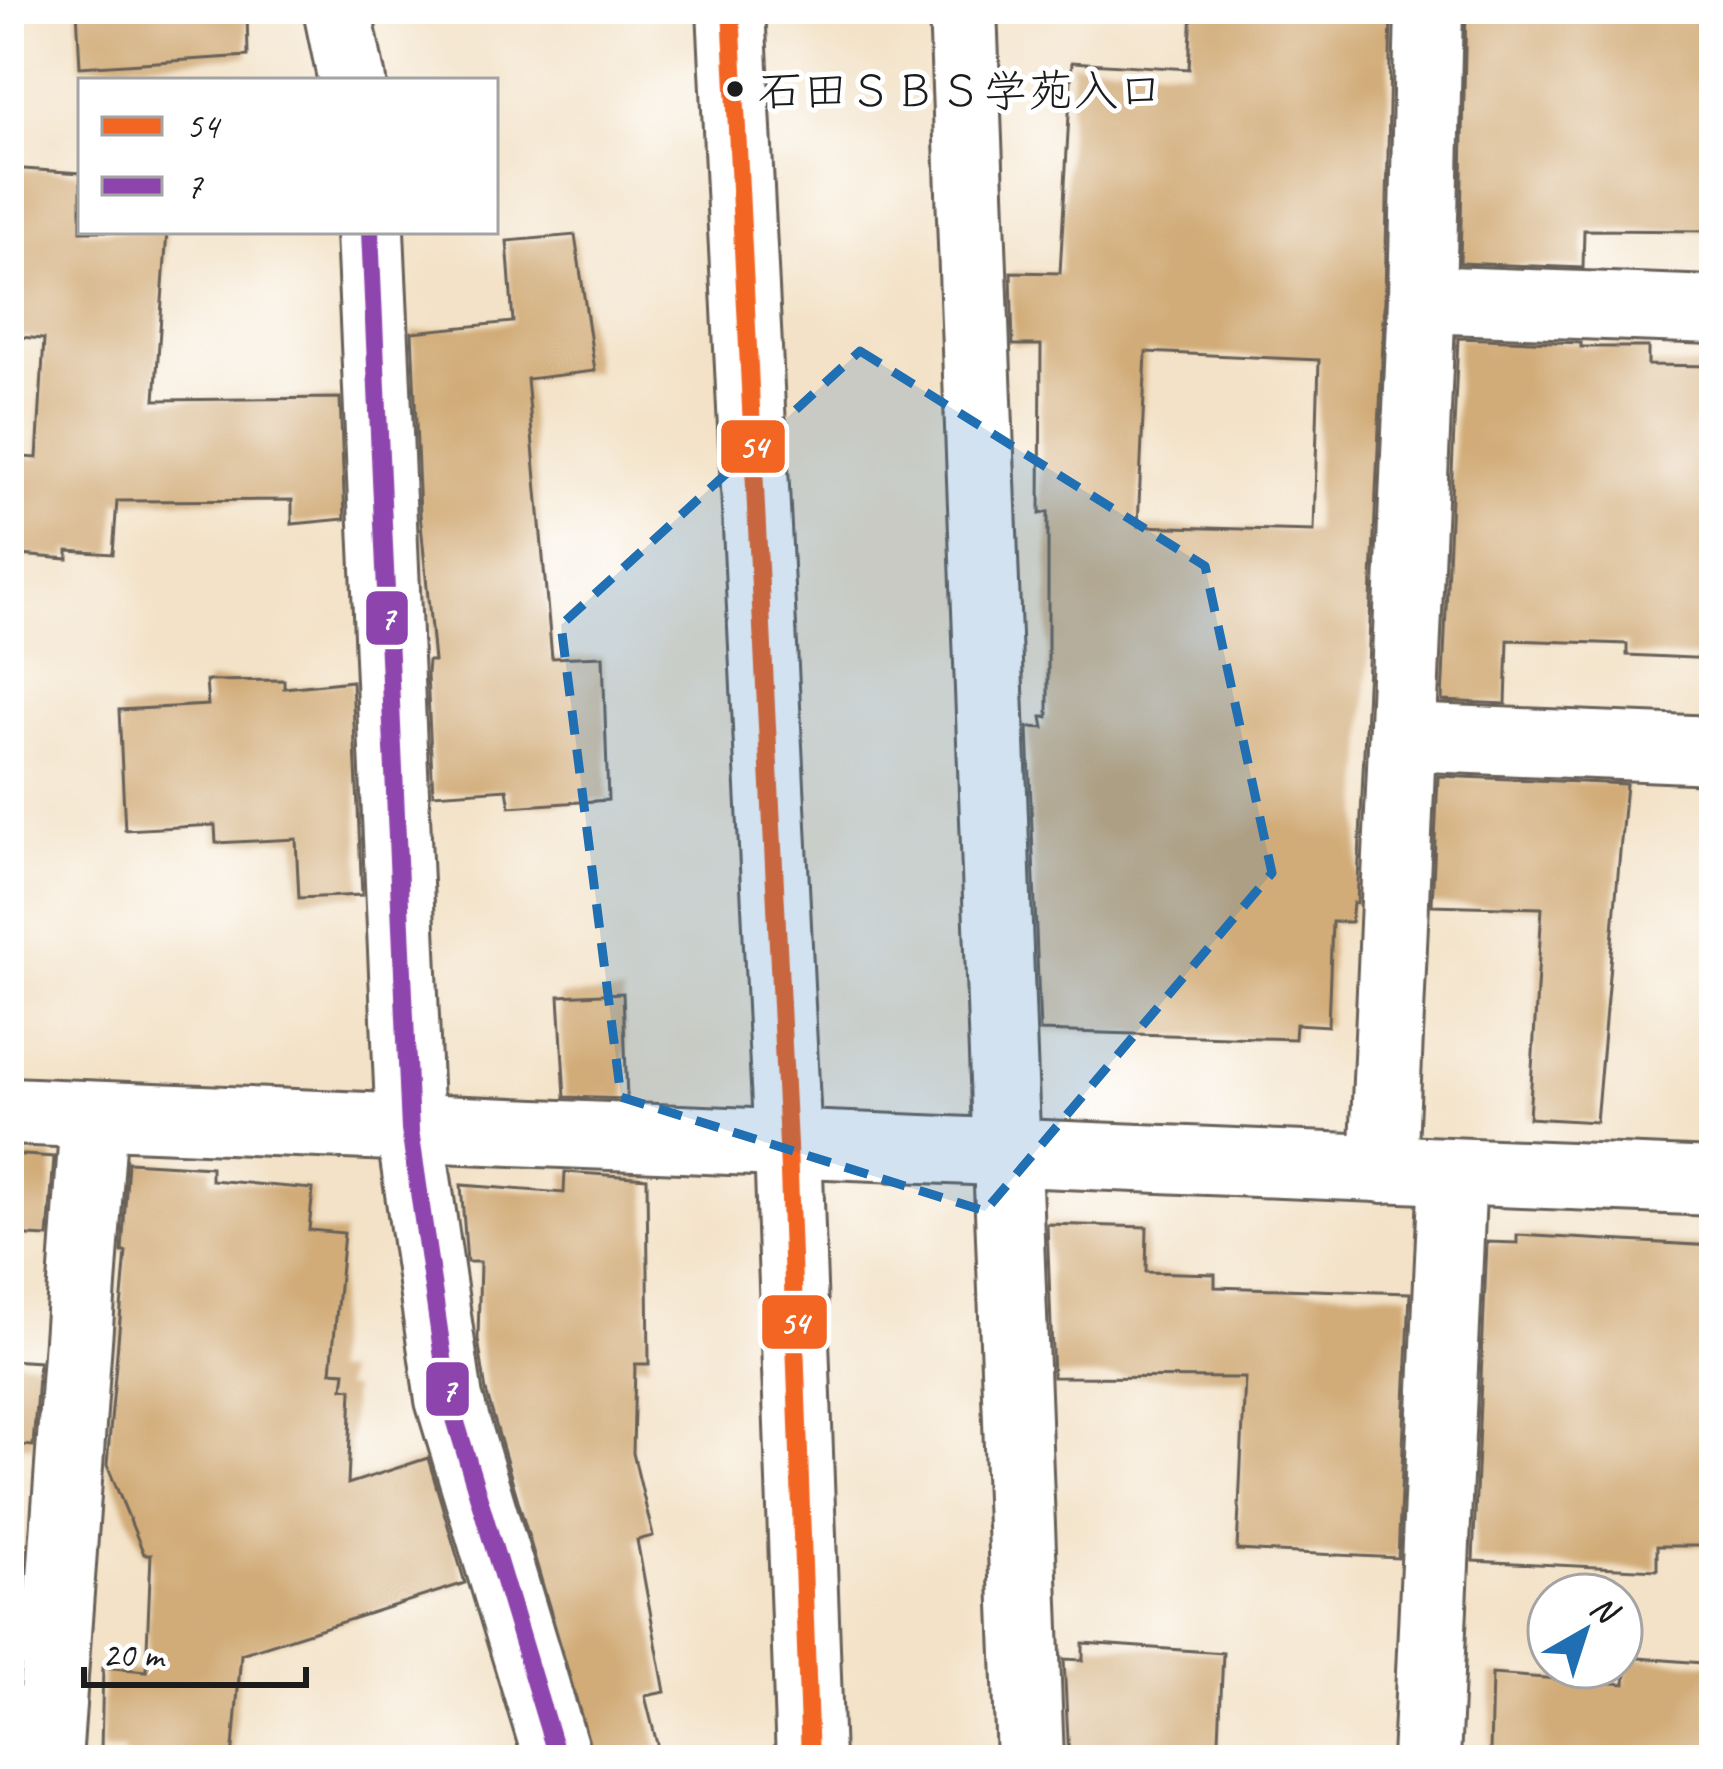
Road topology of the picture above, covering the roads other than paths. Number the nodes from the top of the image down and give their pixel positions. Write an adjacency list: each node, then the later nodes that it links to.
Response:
1 (337, 9): 5 (street)
2 (730, 9): 14 (street)
3 (963, 9): 15 (street)
4 (1429, 9): 7 (street)
5 (351, 78)
6 (370, 234): 13 (street)
7 (1422, 299): 8 (street); 9 (street)
8 (1714, 310)
9 (1403, 737): 10 (street); 16 (street)
10 (1714, 750)
11 (9, 1111): 12 (street)
12 (94, 1117): 13 (street); 19 (street)
13 (410, 1130): 14 (street); 20 (street)
14 (788, 1145): 15 (street); 21 (street)
15 (1005, 1154): 16 (street); 22 (street)
16 (1383, 1169): 17 (street)
17 (1453, 1172): 18 (street); 23 (street)
18 (1714, 1182)
19 (48, 1760)
20 (558, 1760)
21 (810, 1760)
22 (1030, 1760)
23 (1426, 1760)

